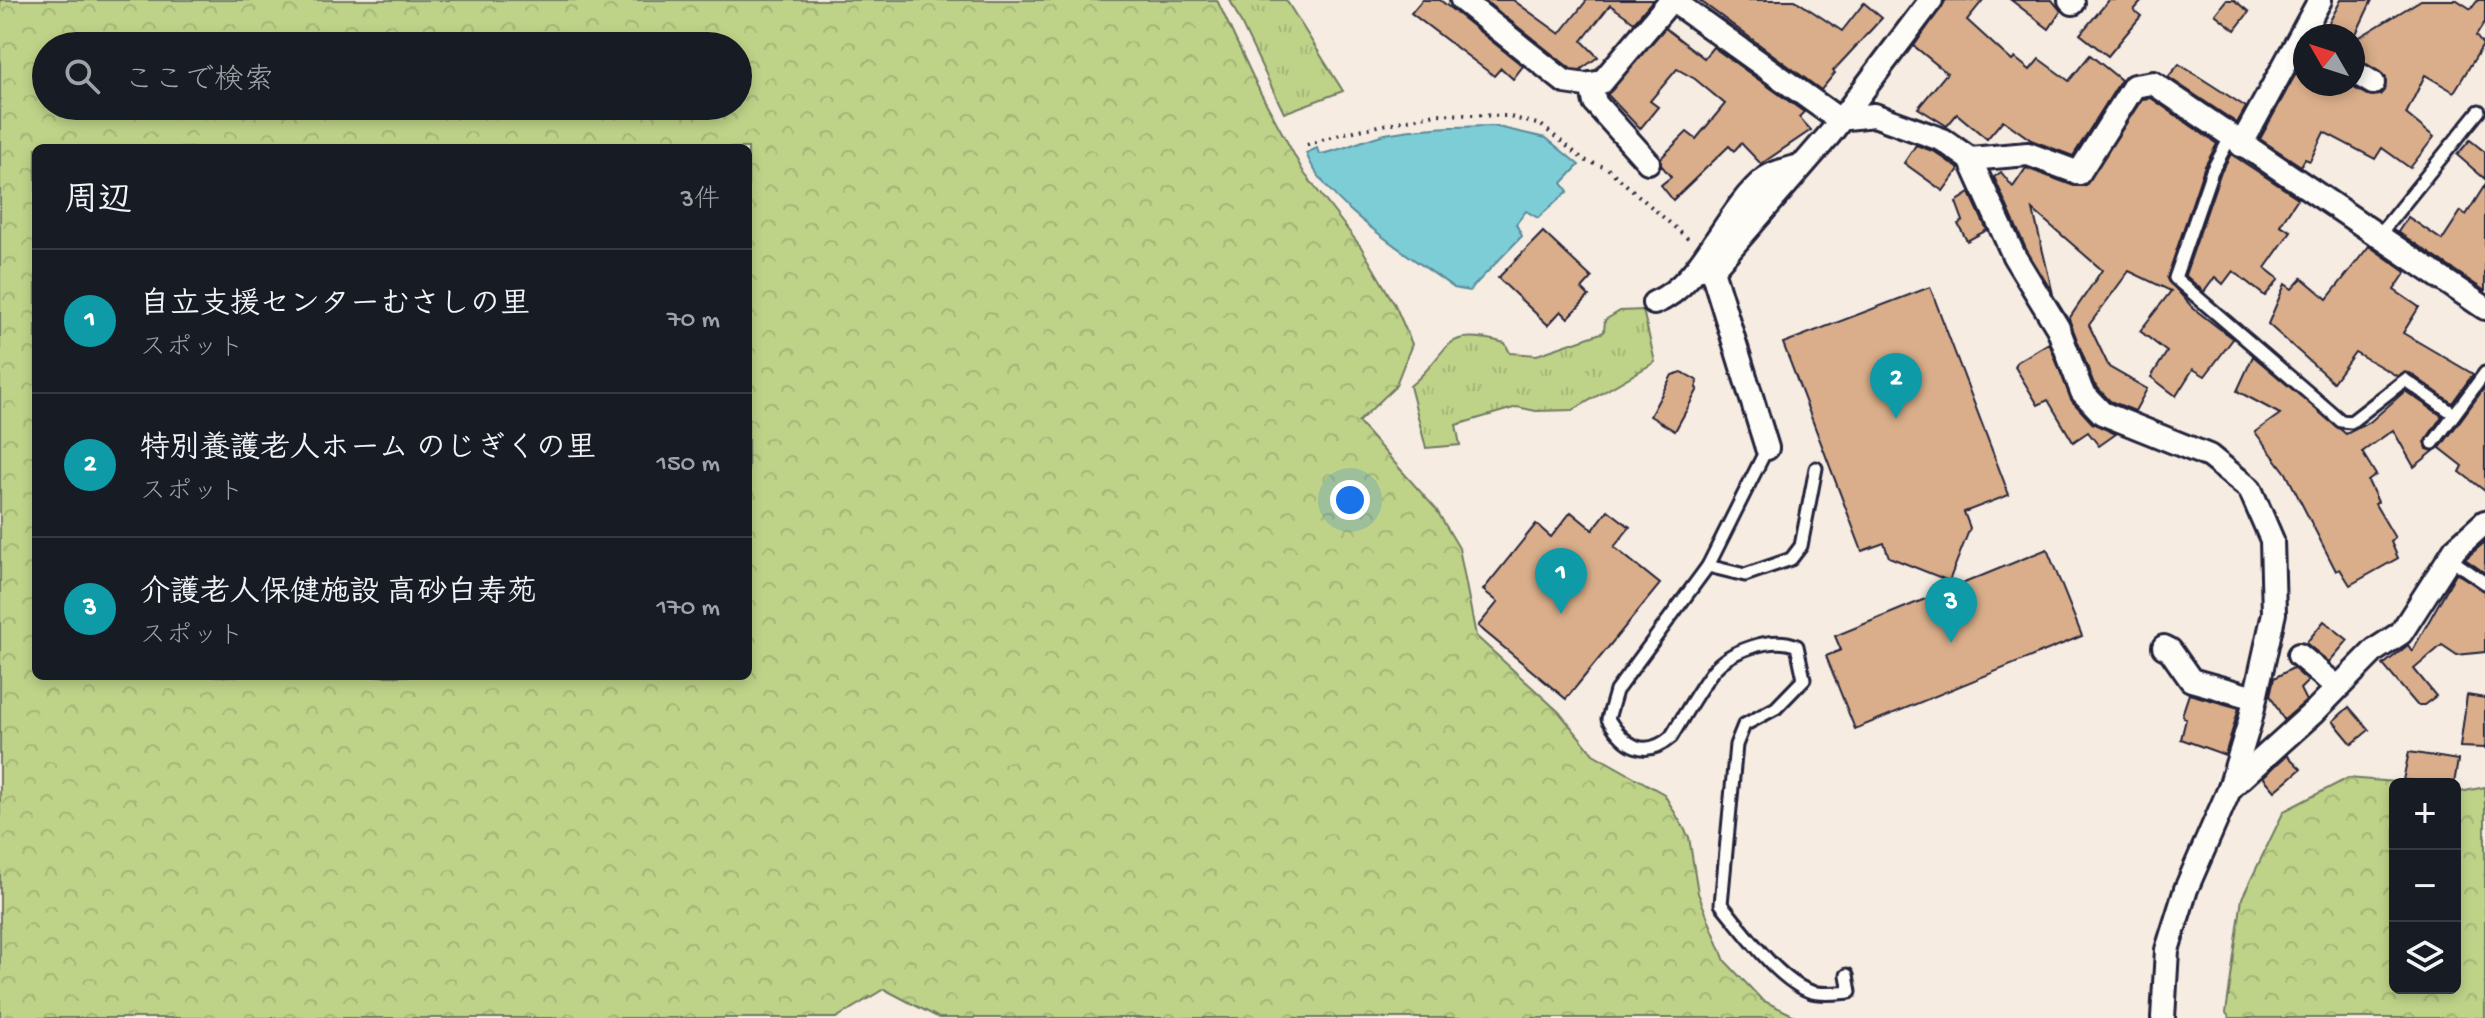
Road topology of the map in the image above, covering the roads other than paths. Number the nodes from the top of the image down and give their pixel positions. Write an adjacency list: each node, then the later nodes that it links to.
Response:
1 (1462, 0): 9 (street)
2 (1672, 0): 9 (street); 11 (street)
3 (1931, 0): 11 (street)
4 (2320, 0): 5 (street)
5 (2310, 24)
6 (2293, 55): 12 (street)
7 (2365, 78): 8 (street)
8 (2373, 83)
9 (1591, 84): 14 (street)
10 (2479, 111): 16 (lane)
11 (1838, 119): 13 (street); 15 (street)
12 (2235, 142): 13 (street); 16 (street); 20 (lane)
13 (1970, 159): 31 (street)
14 (1648, 162)
15 (1803, 165): 17 (street); 22 (street)
16 (2378, 237): 18 (street)
17 (1654, 303)
18 (2485, 308)
19 (2485, 373): 20 (lane)
20 (2454, 414): 21 (lane)
21 (2433, 443)
22 (1767, 448): 26 (lane)
23 (1816, 468): 26 (lane)
24 (2485, 522): 25 (street)
25 (2449, 558): 27 (lane); 30 (street)
26 (1708, 566): 33 (lane)
27 (2485, 583)
28 (2164, 647): 31 (street)
29 (2299, 655): 30 (street)
30 (2337, 687): 32 (street)
31 (2255, 698): 32 (street)
32 (2230, 788): 34 (street)
33 (1847, 975)
34 (2163, 1018)

